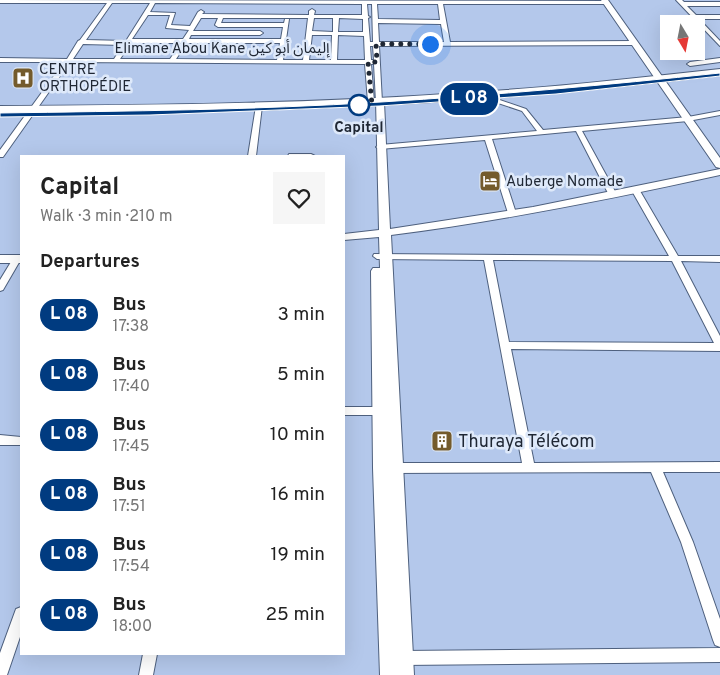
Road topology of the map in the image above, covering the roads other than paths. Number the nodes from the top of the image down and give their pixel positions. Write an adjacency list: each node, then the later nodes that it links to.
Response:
1 (111, 1): 6 (street); 7 (street); 40 (street)
2 (191, 1): 7 (street); 8 (street)
3 (364, 1): 4 (street); 9 (street); 22 (street)
4 (374, 1): 12 (street); 25 (street)
5 (0, 2): 6 (street)
6 (9, 2): 14 (street)
7 (153, 2): 15 (street)
8 (206, 2): 9 (street); 17 (street)
9 (313, 2): 20 (street)
10 (605, 2): 12 (street); 42 (street)
11 (681, 2): 13 (street); 16 (street)
12 (440, 3): 26 (street)
13 (720, 4)
14 (0, 10)
15 (146, 13): 31 (street); 41 (street)
16 (693, 15)
17 (199, 16): 18 (street); 31 (street)
18 (221, 16): 19 (street); 27 (street)
19 (288, 16): 20 (street); 29 (street)
20 (312, 16): 21 (street); 34 (street)
21 (336, 16): 22 (street); 35 (street)
22 (367, 17): 36 (street)
23 (705, 17): 24 (street)
24 (720, 17)
25 (376, 21): 26 (street); 44 (street)
26 (443, 22): 45 (street)
27 (218, 25): 28 (street); 32 (street)
28 (262, 25): 29 (street); 33 (street)
29 (286, 25): 39 (street)
30 (705, 28): 46 (street)
31 (191, 30): 32 (street); 37 (street)
32 (216, 33): 33 (street)
33 (260, 33): 38 (street)
34 (310, 33): 35 (street); 52 (street)
35 (334, 33): 36 (street); 53 (street)
36 (366, 34): 43 (street)
37 (186, 41): 38 (street); 41 (street); 54 (street)
38 (258, 41): 39 (street)
39 (283, 41): 51 (street)
40 (80, 42): 41 (street); 48 (street)
41 (128, 42): 49 (street)
42 (634, 43): 45 (street); 59 (street)
43 (367, 44): 44 (street); 55 (street)
44 (376, 44): 45 (street); 56 (street)
45 (447, 44)
46 (720, 44)
47 (0, 60): 48 (street, Elimane Abou Kane إليمان أبو كين)
48 (66, 60): 49 (street, Elimane Abou Kane إليمان أبو كين); 64 (street)
49 (116, 60): 54 (street, Elimane Abou Kane إليمان أبو كين)
50 (720, 60): 57 (street)
51 (280, 61): 52 (street, Elimane Abou Kane إليمان أبو كين); 54 (street, Elimane Abou Kane إليمان أبو كين)
52 (306, 61): 53 (street, Elimane Abou Kane إليمان أبو كين)
53 (334, 61): 55 (street, Elimane Abou Kane إليمان أبو كين)
54 (170, 62)
55 (368, 62): 56 (street, Elimane Abou Kane إليمان أبو كين); 61 (street)
56 (377, 62): 61 (street)
57 (690, 64)
58 (720, 73): 59 (highway)
59 (660, 80): 60 (highway); 61 (highway); 67 (street)
60 (488, 98): 61 (highway); 69 (street)
61 (375, 103): 62 (highway); 71 (street); 79 (street)
62 (259, 108): 64 (highway); 73 (street)
63 (0, 110): 64 (highway)
64 (30, 112): 66 (highway); 72 (street)
65 (720, 113): 67 (street)
66 (0, 115)
67 (688, 119): 68 (street); 74 (street)
68 (578, 130): 69 (street); 77 (street)
69 (542, 133): 70 (street)
70 (488, 138): 71 (street); 78 (street)
71 (380, 148): 79 (street)
72 (0, 155)
73 (252, 155)
74 (720, 165)
75 (720, 172): 76 (street)
76 (636, 191): 77 (street); 83 (street)
77 (613, 195): 78 (street)
78 (512, 213): 79 (street)
79 (381, 233): 80 (street); 81 (street)
80 (345, 237)
81 (381, 256): 82 (street); 91 (street)
82 (488, 258): 83 (street); 88 (street)
83 (675, 258): 86 (street); 89 (street)
84 (0, 259): 85 (street)
85 (19, 259): 87 (street)
86 (720, 259)
87 (0, 288)
88 (506, 345): 89 (street); 97 (street)
89 (720, 346)
90 (345, 411): 91 (street)
91 (386, 411): 96 (street)
92 (0, 440): 93 (street)
93 (20, 440)
94 (655, 467): 95 (street); 97 (street); 99 (street)
95 (720, 467)
96 (388, 468): 97 (street); 102 (street)
97 (530, 468)
98 (20, 617): 103 (street)
99 (720, 640)
100 (150, 655): 104 (street)
101 (720, 655): 102 (street)
102 (396, 658): 105 (street); 106 (street)
103 (0, 674)
104 (146, 675)
105 (390, 675)
106 (404, 675)

